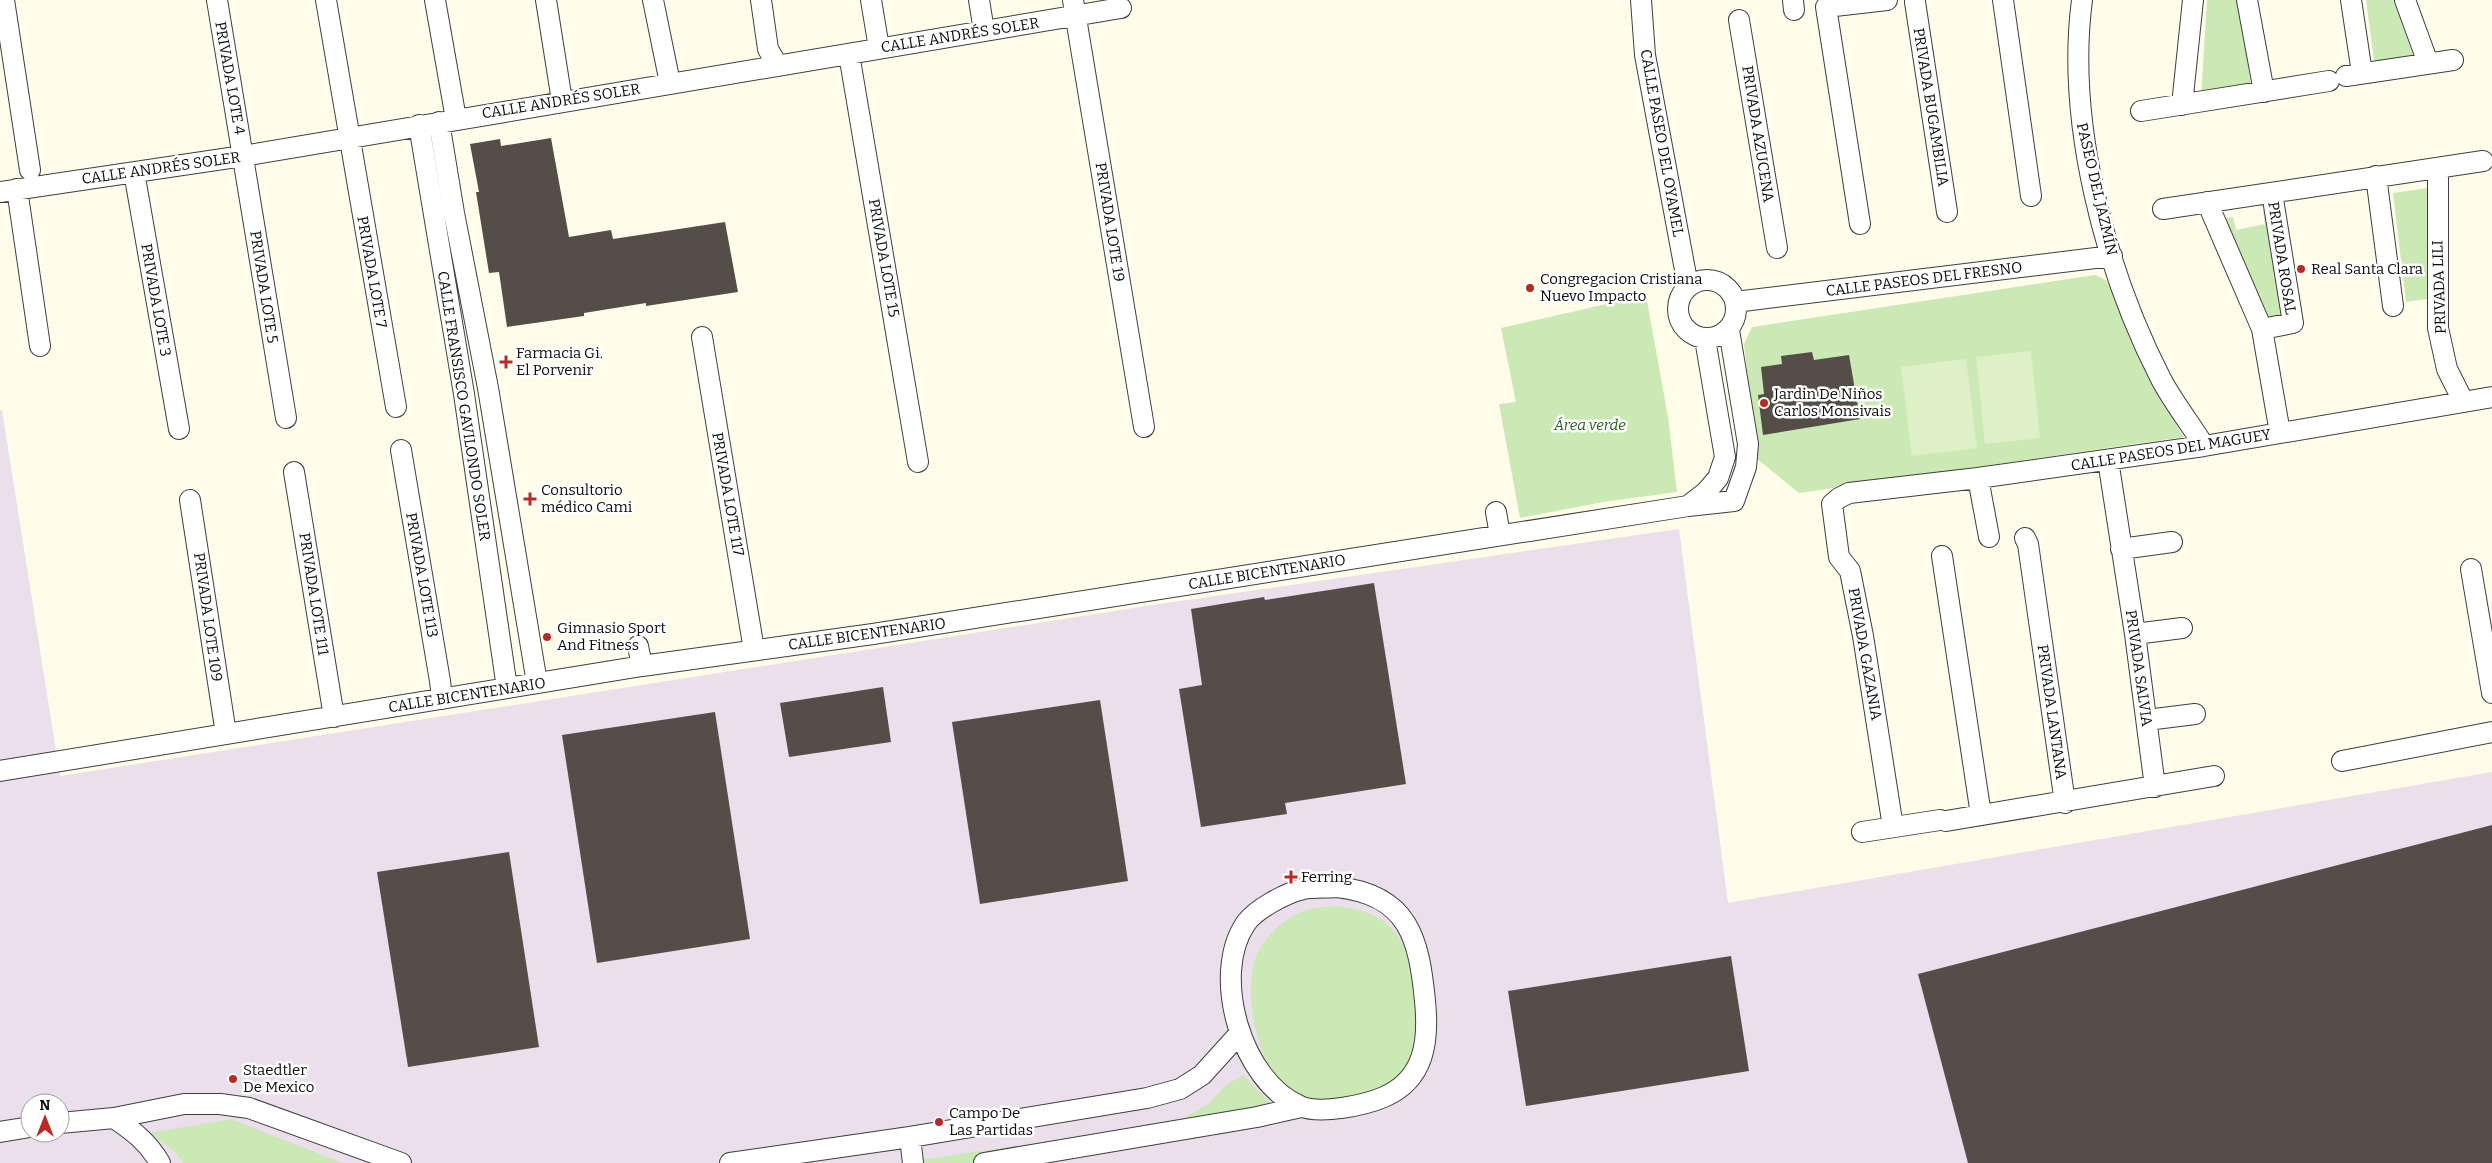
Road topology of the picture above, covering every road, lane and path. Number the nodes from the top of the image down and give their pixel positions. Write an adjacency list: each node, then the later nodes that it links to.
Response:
1 (4, 0): 28 (street)
2 (217, 0): 38 (street, PRIVADA LOTE 4)
3 (326, 0): 37 (street, PRIVADA LOTE 7)
4 (435, 0): 35 (street, CALLE FRANSISCO GAVILONDO SOLER)
5 (546, 0): 32 (street)
6 (652, 0): 30 (street)
7 (761, 0): 27 (street)
8 (871, 0): 23 (street)
9 (979, 0): 22 (street)
10 (1641, 0): 53 (street, CALLE PASEO DEL OYAMEL)
11 (1887, 0): 50 (street)
12 (2003, 0): 46 (street)
13 (2082, 0): 52 (street, PASEO DEL JAZMÍN)
14 (2194, 0): 33 (street)
15 (2247, 0): 31 (street)
16 (2351, 0): 29 (street)
17 (2404, 0): 26 (street)
18 (1915, 2): 49 (street, PRIVADA BUGAMBILIA)
19 (1075, 8): 20 (street, CALLE ANDRÉS SOLER); 22 (street, CALLE ANDRÉS SOLER); 67 (street, PRIVADA LOTE 19)
20 (1121, 8)
21 (1739, 20): 51 (street, PRIVADA AZUCENA)
22 (984, 31): 23 (street, CALLE ANDRÉS SOLER)
23 (879, 48): 24 (street, CALLE ANDRÉS SOLER)
24 (849, 54): 27 (street, CALLE ANDRÉS SOLER); 73 (street, PRIVADA LOTE 15)
25 (2453, 60): 26 (street)
26 (2428, 63): 29 (street)
27 (778, 65): 30 (street, CALLE ANDRÉS SOLER)
28 (7, 72): 41 (street)
29 (2345, 77): 31 (street)
30 (670, 83): 32 (street, CALLE ANDRÉS SOLER)
31 (2264, 92): 33 (street)
32 (562, 101): 35 (street, CALLE ANDRÉS SOLER)
33 (2182, 106): 34 (street)
34 (2141, 111)
35 (448, 120): 36 (street, CALLE ANDRÉS SOLER); 61 (street, CALLE FRANSISCO GAVILONDO SOLER)
36 (419, 125): 37 (street, CALLE ANDRÉS SOLER); 62 (street, CALLE FRANSISCO GAVILONDO SOLER)
37 (349, 137): 38 (street, CALLE ANDRÉS SOLER); 65 (street, PRIVADA LOTE 7)
38 (243, 156): 42 (street, CALLE ANDRÉS SOLER); 66 (street, PRIVADA LOTE 5)
39 (2483, 161): 40 (street)
40 (2438, 168): 43 (street); 64 (street, PRIVADA LILI)
41 (30, 170)
42 (134, 172): 44 (street, CALLE ANDRÉS SOLER); 68 (street, PRIVADA LOTE 3)
43 (2376, 176): 45 (street); 55 (street)
44 (8, 191): 60 (street)
45 (2272, 192): 47 (street); 56 (street, PRIVADA ROSAL)
46 (2031, 196)
47 (2207, 202): 48 (street); 56 (street)
48 (2163, 209)
49 (1947, 212)
50 (1860, 224)
51 (1777, 248)
52 (2112, 256): 54 (street, CALLE PASEOS DEL FRESNO); 70 (street, PASEO DEL JAZMÍN)
53 (1688, 286): 54 (street); 59 (street)
54 (1735, 302): 57 (street)
55 (2393, 306)
56 (2262, 329): 69 (street)
57 (1729, 330): 59 (street); 78 (street, CALLE BICENTENARIO)
58 (702, 337): 90 (street, PRIVADA LOTE 117)
59 (1705, 339): 78 (street)
60 (40, 346)
61 (488, 388): 62 (street); 92 (street, CALLE FRANSISCO GAVILONDO SOLER)
62 (464, 394): 93 (street, CALLE FRANSISCO GAVILONDO SOLER)
63 (2492, 397): 64 (street, CALLE PASEOS DEL MAGUEY)
64 (2463, 400): 69 (street, CALLE PASEOS DEL MAGUEY)
65 (396, 407)
66 (286, 418)
67 (1144, 427)
68 (179, 428)
69 (2280, 433): 70 (street, CALLE PASEOS DEL MAGUEY)
70 (2204, 446): 72 (street, CALLE PASEOS DEL MAGUEY)
71 (401, 450): 95 (street, PRIVADA LOTE 113)
72 (2108, 460): 75 (street, CALLE PASEOS DEL MAGUEY); 84 (street, PRIVADA SALVIA)
73 (918, 462)
74 (294, 472): 97 (street, PRIVADA LOTE 111)
75 (1978, 478): 76 (street, CALLE PASEOS DEL MAGUEY); 81 (street)
76 (1849, 493): 107 (street, PRIVADA GAZANIA)
77 (190, 500): 100 (street, PRIVADA LOTE 109)
78 (1688, 506): 80 (street, CALLE BICENTENARIO)
79 (1496, 512): 80 (street)
80 (1500, 536): 90 (street, CALLE BICENTENARIO)
81 (1989, 537)
82 (2024, 538): 105 (street, PRIVADA LANTANA)
83 (2172, 542): 84 (street)
84 (2121, 550): 88 (street, PRIVADA SALVIA)
85 (1942, 556): 106 (street)
86 (2471, 569): 94 (street)
87 (2182, 628): 88 (street)
88 (2135, 634): 98 (street, PRIVADA SALVIA)
89 (638, 646): 91 (street)
90 (754, 650): 91 (street, CALLE BICENTENARIO)
91 (642, 666): 92 (street, CALLE BICENTENARIO)
92 (537, 683): 93 (street, CALLE BICENTENARIO)
93 (507, 688): 95 (street, CALLE BICENTENARIO)
94 (2492, 693)
95 (442, 699): 97 (street, CALLE BICENTENARIO)
96 (2195, 714): 98 (street)
97 (334, 717): 100 (street, CALLE BICENTENARIO)
98 (2147, 720): 104 (street, PRIVADA SALVIA)
99 (2492, 732): 101 (street)
100 (226, 734): 102 (street, CALLE BICENTENARIO)
101 (2342, 761)
102 (0, 770)
103 (2214, 776): 104 (street)
104 (2155, 787): 105 (street)
105 (2065, 803): 106 (street)
106 (1981, 815): 107 (street)
107 (1893, 827): 108 (street)
108 (1862, 832)
109 (1240, 1034): 110 (street); 110 (street); 115 (street)
110 (1301, 1107): 120 (street)
111 (114, 1118): 112 (street); 116 (street); 117 (street)
112 (70, 1122)
113 (20, 1129): 114 (street)
114 (0, 1132)
115 (910, 1137): 118 (street); 119 (street)
116 (160, 1163)
117 (401, 1163)
118 (730, 1163)
119 (913, 1163)
120 (984, 1163)

